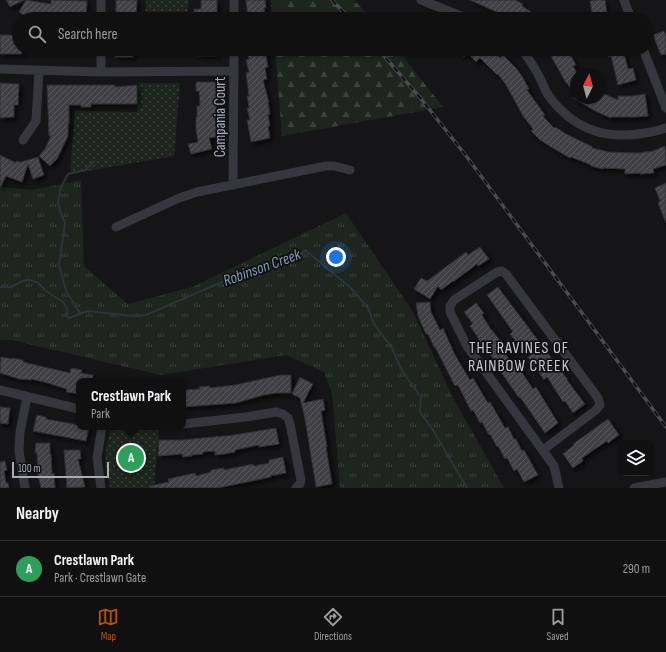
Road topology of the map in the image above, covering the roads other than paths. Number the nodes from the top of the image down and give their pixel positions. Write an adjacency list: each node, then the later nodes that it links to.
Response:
1 (101, 0): 5 (street)
2 (234, 0): 6 (street)
3 (421, 0): 7 (street)
4 (624, 0): 8 (street)
5 (101, 12)
6 (234, 12)
7 (451, 12)
8 (628, 12)
9 (101, 56): 16 (street)
10 (234, 56): 15 (street, Campania Court)
11 (527, 56): 18 (street)
12 (646, 56): 17 (street)
13 (0, 69): 14 (street)
14 (39, 71): 16 (street); 19 (street)
15 (234, 71): 16 (street); 21 (street, Campania Court)
16 (101, 72)
17 (666, 108)
18 (666, 128)
19 (23, 140)
20 (350, 170): 21 (street)
21 (234, 185): 22 (street)
22 (116, 227)
23 (0, 390): 24 (street)
24 (27, 397): 25 (street); 30 (street)
25 (76, 408)
26 (186, 424): 32 (street)
27 (102, 430): 31 (street)
28 (543, 450): 28 (street); 33 (street)
29 (666, 482): 34 (street)
30 (24, 488)
31 (101, 488)
32 (296, 488)
33 (559, 488)
34 (634, 488)

